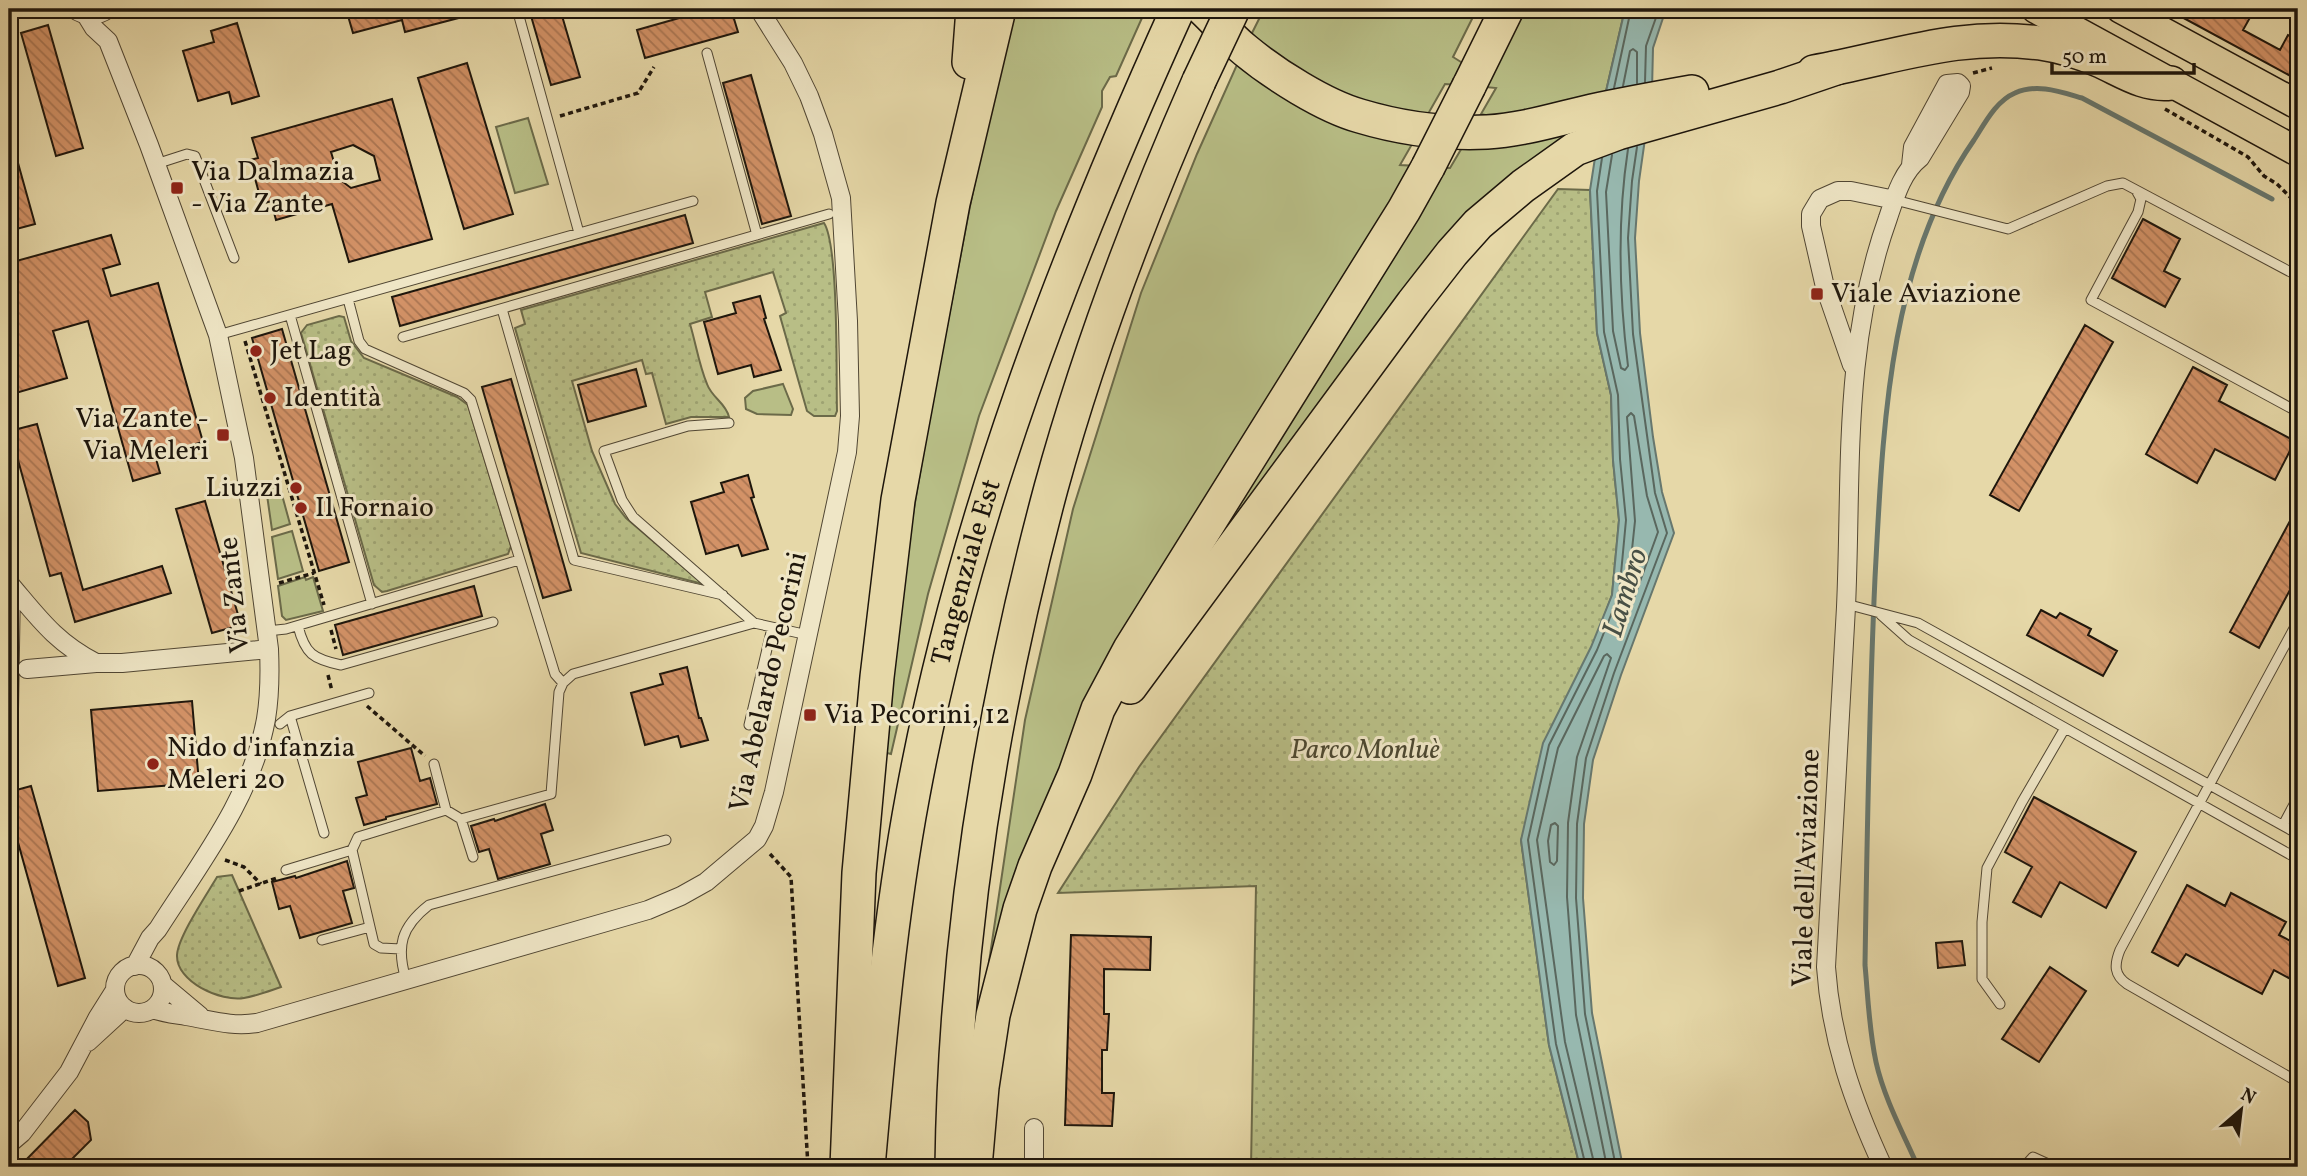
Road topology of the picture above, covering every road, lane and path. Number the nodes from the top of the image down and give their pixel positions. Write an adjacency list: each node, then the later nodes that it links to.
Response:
1 (110, 9): 12 (street); 13 (street, Via Zante)
2 (517, 9): 20 (lane)
3 (759, 9): 56 (street, Via Abelardo Pecorini)
4 (973, 9): 28 (highway)
5 (999, 9): 28 (highway)
6 (1178, 9): 106 (highway, Tangenziale Est)
7 (1203, 9): 21 (highway)
8 (1234, 9): 107 (highway, Tangenziale Est, bridge)
9 (2036, 9): 18 (main road)
10 (2121, 9): 19 (main road)
11 (1492, 10): 70 (highway, bridge)
12 (80, 12): 13 (street, Via Zante)
13 (108, 41): 23 (street, Via Zante)
14 (706, 52): 31 (lane)
15 (654, 67): 20 (path)
16 (1978, 72): 17 (path)
17 (1972, 81)
18 (2171, 83): 21 (highway); 22 (main road)
19 (2298, 105)
20 (548, 120): 30 (lane)
21 (1591, 127): 70 (highway)
22 (2298, 152)
23 (156, 164): 32 (lane); 38 (street, Via Zante)
24 (1911, 165): 26 (street, Viale dell'Aviazione)
25 (2136, 189): 26 (lane); 33 (lane); 40 (lane)
26 (1895, 200): 39 (street, Viale dell'Aviazione); 39 (street, Viale dell'Aviazione)
27 (693, 201): 30 (lane)
28 (953, 203): 105 (highway)
29 (829, 214): 31 (lane)
30 (579, 233): 34 (lane)
31 (757, 235): 35 (lane)
32 (234, 258)
33 (2298, 276)
34 (348, 299): 36 (lane); 42 (lane)
35 (502, 309): 37 (lane); 46 (lane)
36 (290, 315): 38 (lane); 47 (lane)
37 (402, 337)
38 (225, 339): 43 (path); 45 (street, Via Zante)
39 (1854, 371): 48 (street, Viale dell'Aviazione)
40 (2298, 412)
41 (729, 423): 46 (lane)
42 (519, 560): 47 (lane); 61 (lane)
43 (314, 573): 45 (path); 50 (path)
44 (9, 585): 58 (street); 63 (street)
45 (262, 588): 57 (street, Via Zante)
46 (724, 595): 53 (lane)
47 (372, 604): 50 (lane)
48 (1852, 606): 49 (lane); 110 (street, Viale dell'Aviazione)
49 (1877, 612): 68 (lane); 71 (lane)
50 (327, 617): 54 (lane); 59 (path)
51 (2298, 621): 71 (lane)
52 (493, 622): 59 (lane)
53 (754, 623): 55 (lane); 61 (lane)
54 (298, 626): 57 (lane); 59 (lane)
55 (772, 628): 56 (lane); 67 (lane)
56 (808, 635): 92 (street, Via Abelardo Pecorini)
57 (268, 640): 58 (street); 81 (street, Via Zante)
58 (96, 663): 60 (street)
59 (341, 665)
60 (27, 670)
61 (563, 683): 75 (lane)
62 (369, 694): 65 (lane)
63 (9, 709)
64 (374, 713): 69 (path)
65 (290, 716): 66 (lane); 77 (lane)
66 (280, 724)
67 (749, 725)
68 (2065, 728): 73 (lane); 95 (lane)
69 (434, 764): 74 (lane)
70 (1075, 774): 108 (highway)
71 (2209, 785): 73 (lane); 76 (lane)
72 (2298, 797): 76 (lane)
73 (2199, 804): 84 (lane); 100 (lane)
74 (446, 810): 75 (lane); 80 (lane)
75 (461, 819): 83 (lane)
76 (2283, 825): 78 (lane)
77 (324, 833)
78 (2298, 834)
79 (666, 841): 90 (lane)
80 (352, 850): 85 (lane); 88 (lane)
81 (207, 852): 86 (path); 91 (street, Via Zante)
82 (770, 854): 104 (path)
83 (473, 857)
84 (2298, 859)
85 (286, 870): 86 (path)
86 (261, 884): 87 (path)
87 (239, 891)
88 (370, 927): 89 (lane); 90 (lane)
89 (322, 940)
90 (401, 949): 92 (lane)
91 (144, 967): 93 (street); 94 (street, Via Zante)
92 (406, 980): 98 (street, Via Abelardo Pecorini)
93 (163, 985): 97 (street); 98 (street)
94 (116, 990): 96 (street); 99 (street, Via Zante)
95 (2000, 1004)
96 (125, 1008): 97 (street); 99 (street, Via Zante)
97 (153, 1009): 98 (street, Via Abelardo Pecorini)
98 (206, 1020)
99 (86, 1044): 102 (street, Via Zante)
100 (2298, 1082)
101 (1034, 1128): 109 (street)
102 (9, 1144)
103 (2298, 1153): 113 (lane)
104 (808, 1167)
105 (847, 1167)
106 (868, 1167)
107 (952, 1167)
108 (975, 1167)
109 (1034, 1167)
110 (1883, 1167)
111 (2024, 1167): 112 (lane)
112 (2055, 1167)
113 (2291, 1167)

